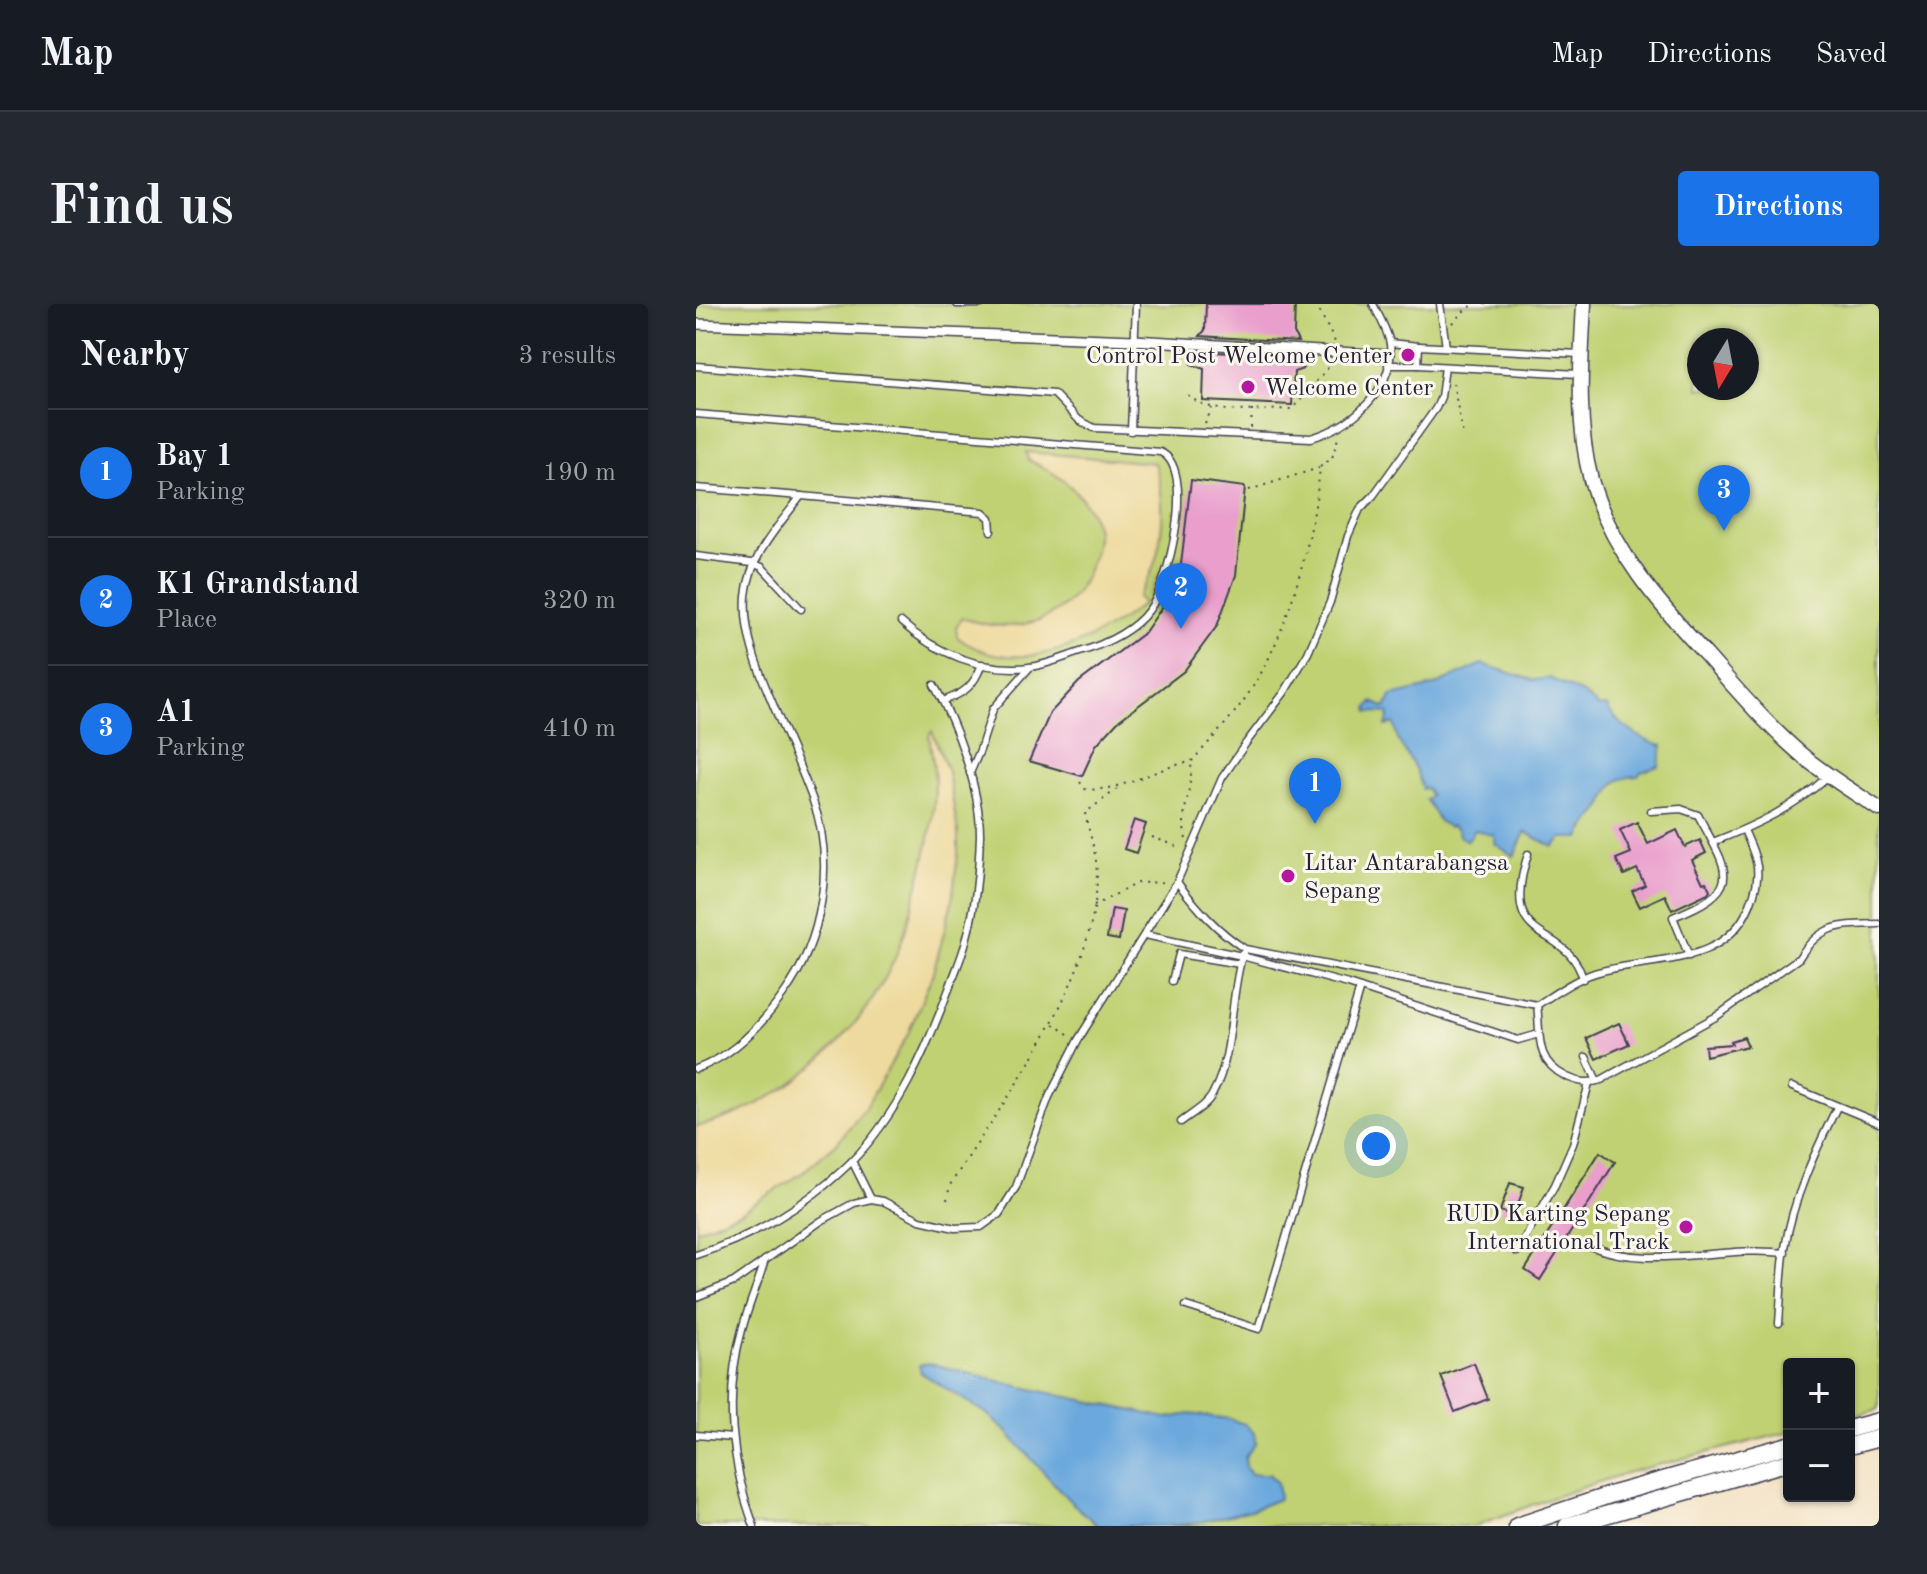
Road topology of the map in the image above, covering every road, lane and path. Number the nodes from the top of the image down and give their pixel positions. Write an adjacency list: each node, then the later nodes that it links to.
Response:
1 (957, 304): 2 (lane)
2 (981, 304)
3 (1136, 304): 11 (lane)
4 (1316, 304): 15 (path)
5 (1373, 304): 12 (lane)
6 (1440, 304): 14 (lane)
7 (1475, 304): 9 (path)
8 (1584, 304): 16 (street)
9 (1453, 322)
10 (696, 324): 11 (street)
11 (1134, 340): 15 (street); 28 (lane)
12 (1390, 343): 13 (lane); 17 (lane)
13 (1419, 346): 14 (lane); 18 (lane)
14 (1446, 347): 16 (lane)
15 (1340, 354): 17 (street); 25 (path)
16 (1582, 354): 21 (street)
17 (1389, 360): 18 (lane); 27 (lane)
18 (1418, 365): 20 (lane)
19 (696, 366): 28 (lane)
20 (1445, 367): 21 (lane); 55 (lane)
21 (1582, 374): 47 (street)
22 (1453, 382): 30 (path)
23 (1188, 395): 24 (path)
24 (1213, 407): 25 (path); 29 (path)
25 (1252, 409): 31 (path)
26 (696, 414): 42 (lane)
27 (1341, 425): 31 (lane); 32 (path)
28 (1131, 431): 29 (lane)
29 (1200, 434): 31 (lane)
30 (1463, 435)
31 (1250, 437)
32 (1320, 467): 34 (path); 45 (path)
33 (696, 488): 35 (lane)
34 (1249, 490)
35 (801, 496): 36 (lane); 38 (lane)
36 (991, 531)
37 (696, 556): 38 (lane)
38 (752, 563): 39 (lane); 73 (lane)
39 (801, 609)
40 (901, 622): 41 (lane)
41 (982, 664): 42 (lane); 44 (lane)
42 (1030, 667): 46 (lane)
43 (934, 685): 44 (lane)
44 (943, 701): 46 (lane)
45 (1191, 762): 49 (path); 55 (path)
46 (970, 773): 58 (lane)
47 (1829, 776): 50 (street); 52 (lane)
48 (1080, 782): 49 (path)
49 (1122, 785): 59 (path)
50 (1879, 809)
51 (1651, 811): 54 (lane)
52 (1744, 830): 54 (lane); 64 (lane)
53 (1152, 837): 55 (path)
54 (1713, 842): 64 (lane)
55 (1191, 851): 57 (lane)
56 (1528, 854): 65 (lane)
57 (1177, 882): 59 (path); 62 (lane); 63 (lane)
58 (974, 901): 61 (lane); 78 (lane)
59 (1093, 906): 69 (path)
60 (1879, 924): 74 (lane)
61 (964, 930)
62 (1145, 935): 63 (lane); 83 (lane)
63 (1242, 956): 66 (lane); 67 (lane); 68 (lane); 79 (lane)
64 (1689, 956): 65 (lane)
65 (1583, 979): 68 (lane)
66 (1172, 981)
67 (1360, 988): 71 (lane); 91 (lane)
68 (1537, 1005): 71 (lane)
69 (1052, 1024): 70 (path); 84 (path)
70 (1065, 1032)
71 (1539, 1034): 75 (lane)
72 (1586, 1057): 74 (lane)
73 (696, 1069)
74 (1597, 1081): 75 (lane)
75 (1589, 1083): 86 (lane)
76 (1792, 1087): 77 (lane)
77 (1837, 1107): 80 (lane); 87 (lane)
78 (890, 1111): 81 (lane); 82 (lane)
79 (1181, 1122)
80 (1879, 1123)
81 (874, 1126)
82 (852, 1161): 83 (lane); 88 (lane)
83 (871, 1199): 89 (lane)
84 (947, 1200)
85 (1590, 1246): 87 (lane)
86 (1517, 1252)
87 (1785, 1253): 92 (lane)
88 (696, 1255)
89 (765, 1260): 90 (lane); 96 (lane)
90 (696, 1297)
91 (1186, 1306)
92 (1779, 1323)
93 (1879, 1421): 94 (main road)
94 (1855, 1427)
95 (696, 1435): 96 (lane)
96 (733, 1438): 101 (lane)
97 (1879, 1438): 98 (main road)
98 (1855, 1444)
99 (1783, 1447): 102 (main road)
100 (1783, 1464): 103 (main road)
101 (754, 1526)
102 (1517, 1526)
103 (1567, 1526)

